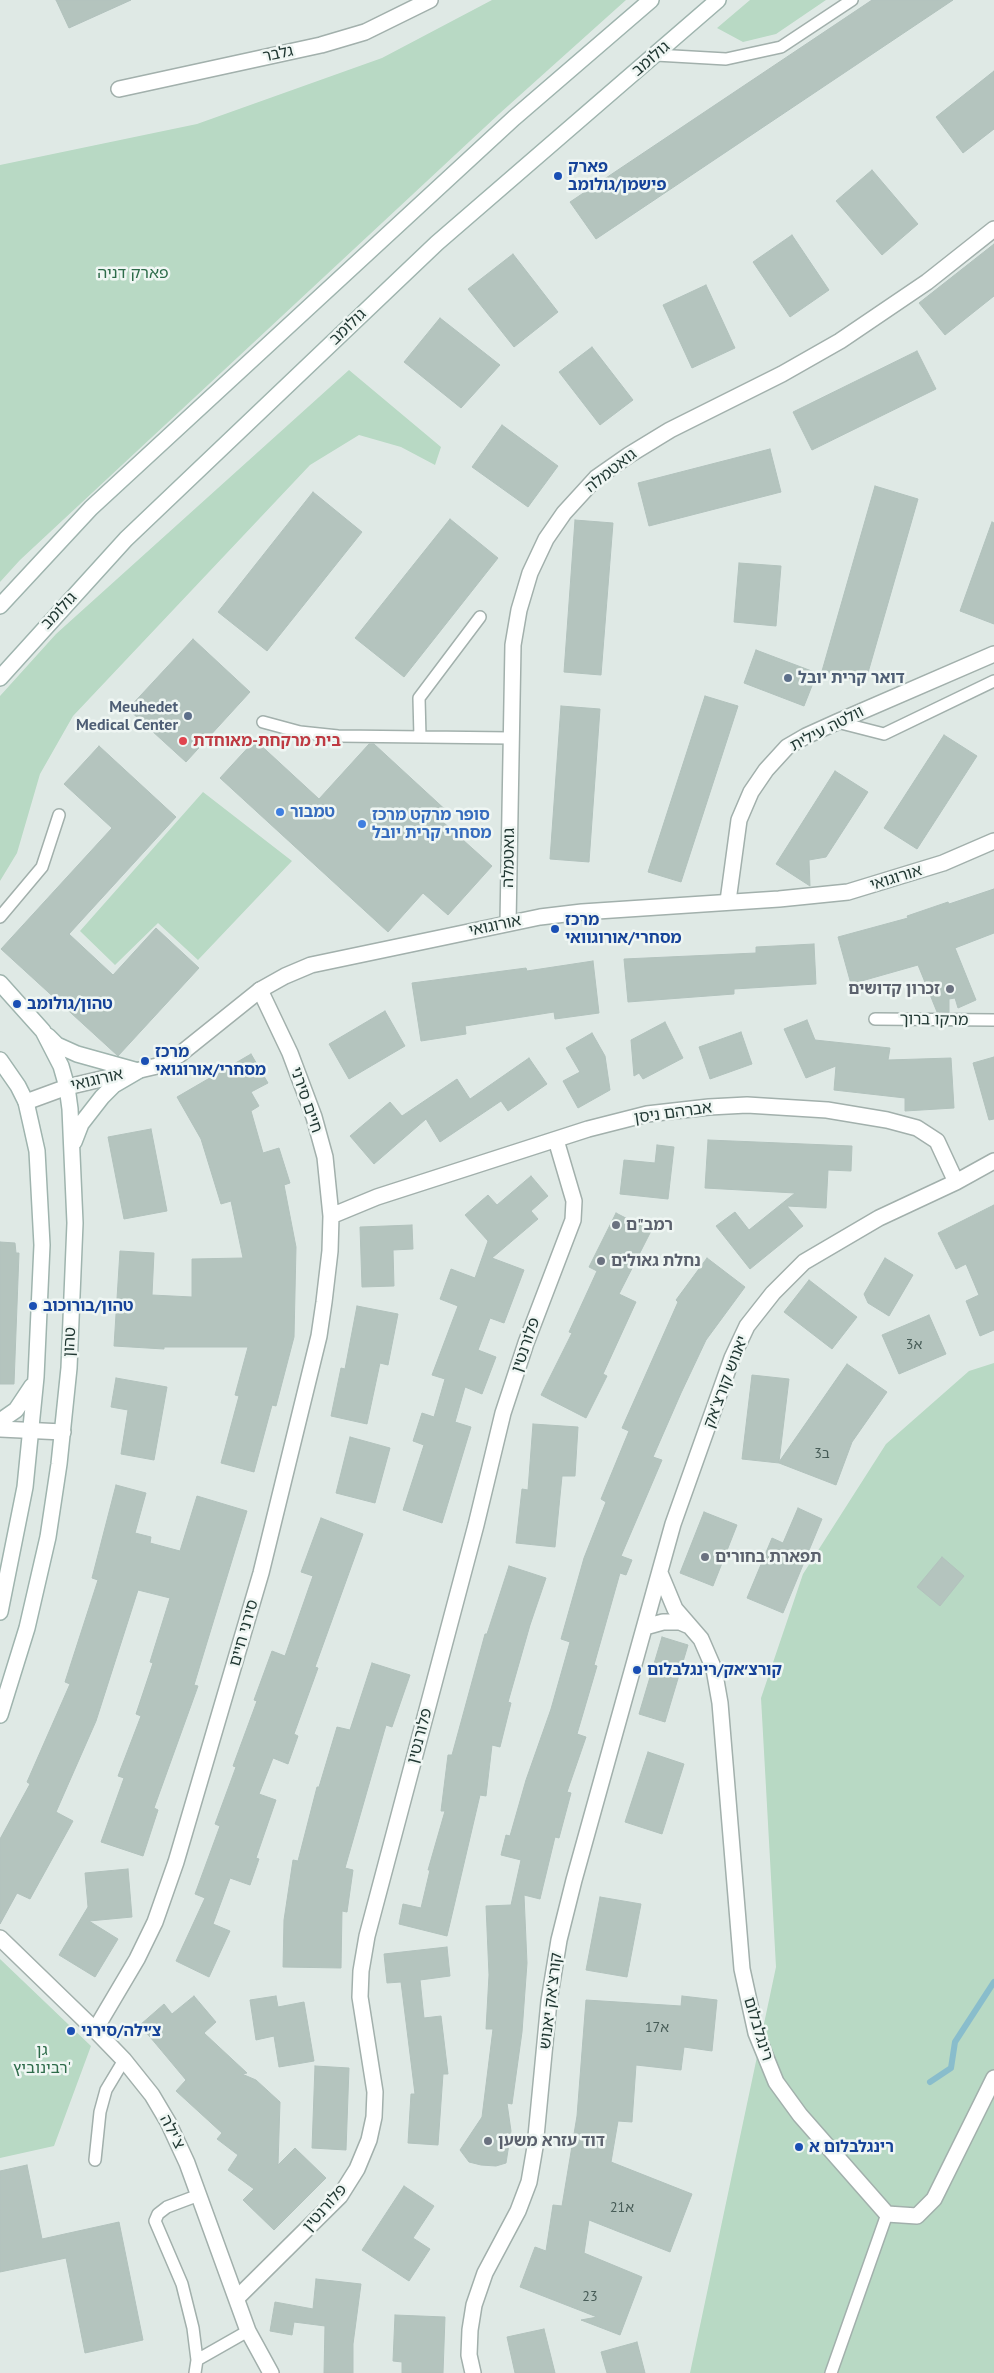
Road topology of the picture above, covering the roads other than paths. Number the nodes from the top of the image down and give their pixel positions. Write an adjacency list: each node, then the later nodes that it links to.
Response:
1 (430, 0): 6 (street, גלבר)
2 (650, 0): 8 (street)
3 (718, 0): 5 (street, גולומב)
4 (852, 0): 5 (lane)
5 (656, 55): 11 (street, גולומב)
6 (120, 89)
7 (994, 229): 16 (street, גואטמלה)
8 (0, 606)
9 (480, 617): 15 (lane)
10 (994, 654): 14 (street, וולטה עילית)
11 (0, 678)
12 (994, 682): 14 (lane)
13 (263, 722): 15 (lane)
14 (838, 722): 19 (street, וולטה עילית)
15 (420, 737): 16 (lane)
16 (512, 738): 21 (street, גואטמלה)
17 (59, 814): 20 (lane)
18 (994, 841): 19 (street, אורוגואי)
19 (728, 901): 21 (street, אורוגואי)
20 (0, 917)
21 (508, 923): 23 (street, אורוגואי)
22 (0, 983): 26 (street, טהון)
23 (260, 990): 28 (street, אורוגואי); 35 (street, חיים סירני)
24 (874, 1019): 25 (lane, מרקו ברוך)
25 (994, 1020)
26 (42, 1031): 28 (street); 29 (street, טהון)
27 (0, 1060): 30 (street, טהון)
28 (138, 1071): 29 (street, אורוגואי); 32 (street)
29 (68, 1087): 30 (street, אורוגואי); 32 (street, טהון)
30 (26, 1102): 36 (street, טהון)
31 (556, 1140): 34 (street, אברהם ניסן); 35 (street, אברהם ניסן); 53 (street, פלורנטין)
32 (72, 1148): 40 (street, טהון)
33 (994, 1161): 34 (street)
34 (956, 1182): 41 (street, יאנוש קורצ'אק)
35 (331, 1216): 47 (street, סירני חיים)
36 (36, 1377): 37 (street); 39 (street, טהון)
37 (0, 1421)
38 (0, 1429): 39 (street)
39 (31, 1431): 40 (street); 42 (street, טהון)
40 (64, 1432): 45 (street, טהון)
41 (660, 1573): 43 (street, רינגלבלום); 44 (street, יאנוש קורצ'אק)
42 (0, 1612)
43 (687, 1625): 44 (street); 52 (street, רינגלבלום)
44 (645, 1627): 58 (street, קורצ'אק יאנוש)
45 (0, 1715)
46 (0, 1938): 47 (street, צ'ילה)
47 (95, 2030): 48 (street, צ'ילה)
48 (124, 2060): 50 (lane); 51 (street, צ'ילה)
49 (994, 2078): 52 (street)
50 (95, 2160)
51 (199, 2194): 53 (street, צ'ילה); 55 (lane)
52 (887, 2214): 59 (lane)
53 (236, 2298): 54 (street, צ'ילה)
54 (248, 2331): 55 (lane); 57 (street, צ'ילה)
55 (197, 2360): 56 (lane)
56 (195, 2373)
57 (271, 2373)
58 (473, 2373)
59 (831, 2373)

